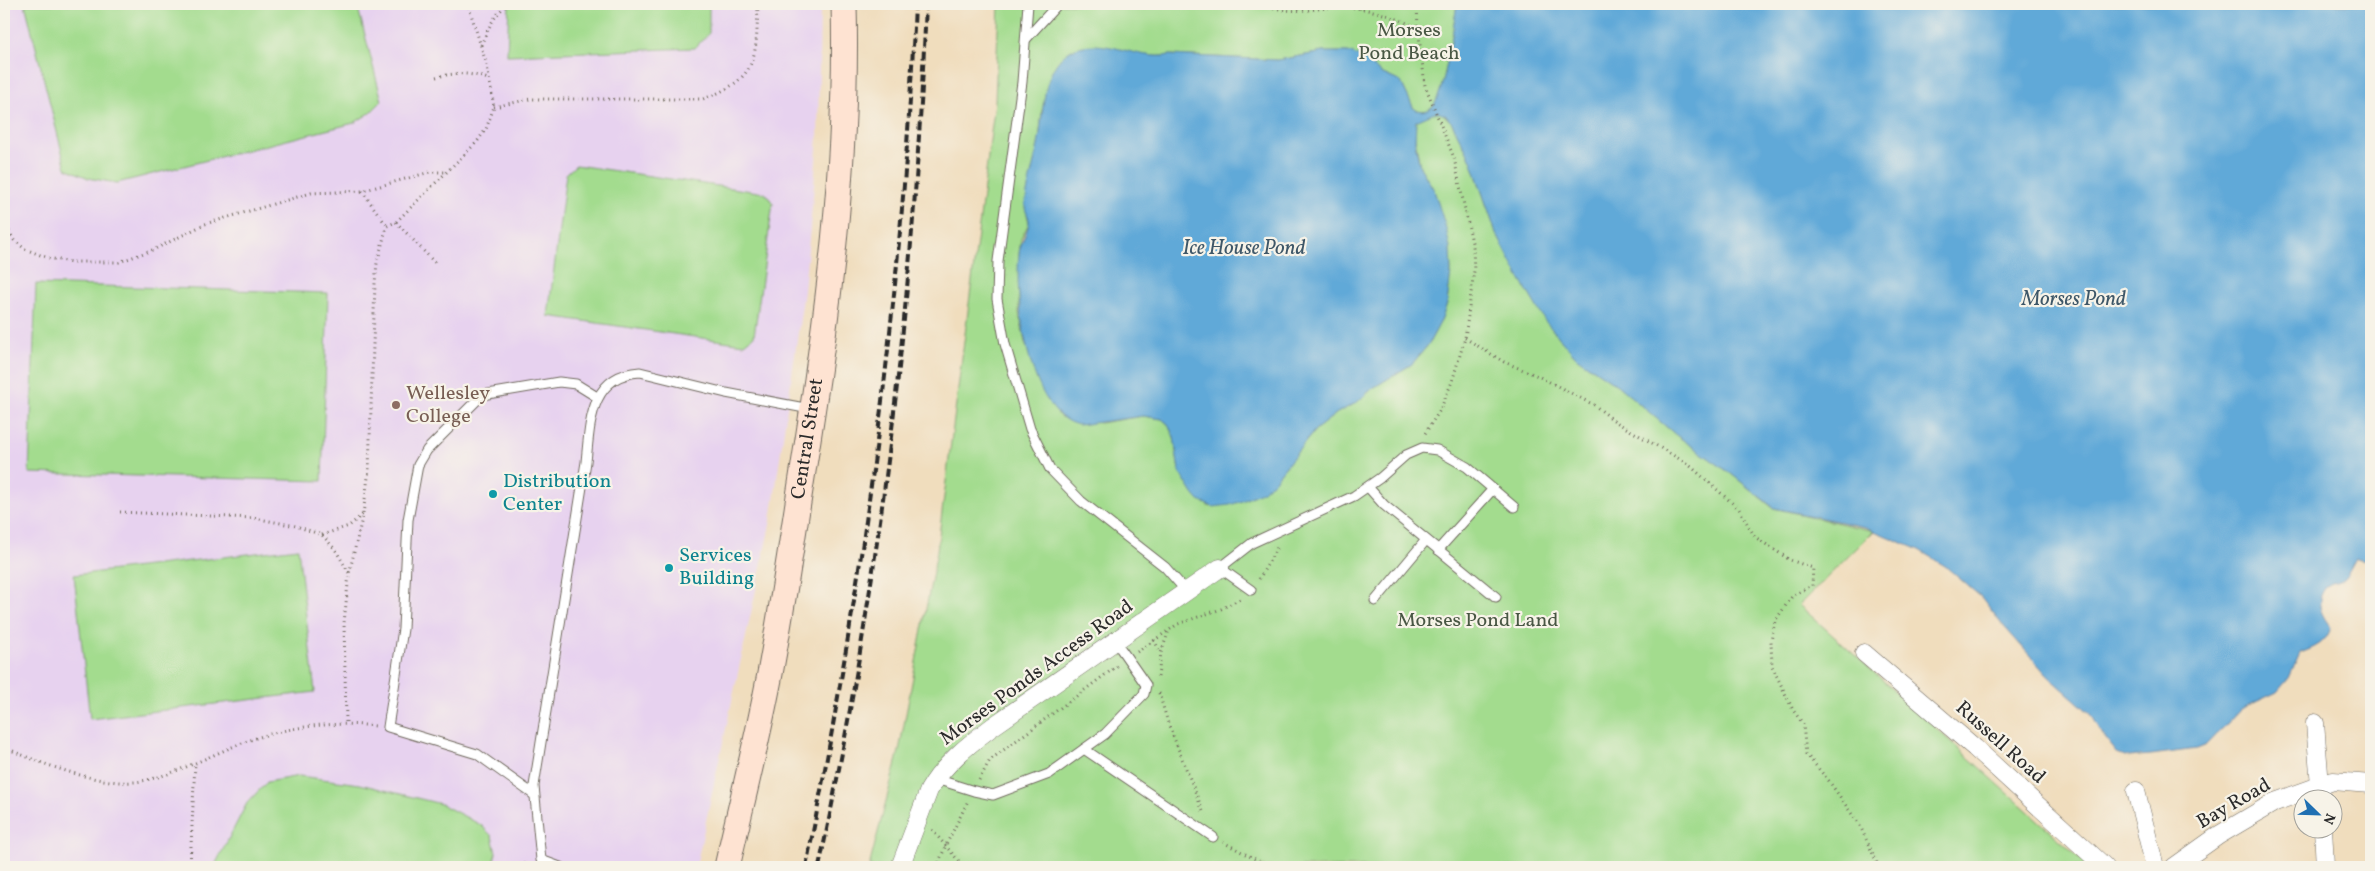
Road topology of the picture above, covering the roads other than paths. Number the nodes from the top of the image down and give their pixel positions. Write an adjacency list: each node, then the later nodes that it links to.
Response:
1 (844, 4): 6 (main road, Central Street)
2 (1028, 4): 4 (lane)
3 (1058, 4): 4 (lane)
4 (1026, 40): 14 (lane)
5 (597, 397): 6 (lane); 26 (lane); 26 (lane)
6 (813, 410): 31 (main road, Central Street)
7 (1368, 487): 8 (lane); 10 (lane); 12 (lane)
8 (1493, 489): 9 (lane); 11 (lane)
9 (1514, 507)
10 (1426, 540): 11 (lane); 16 (lane)
11 (1438, 550): 15 (lane)
12 (1220, 568): 13 (lane); 14 (street, Morses Ponds Access Road)
13 (1251, 590)
14 (1186, 591): 17 (street, Morses Ponds Access Road)
15 (1496, 597)
16 (1375, 601)
17 (1116, 642): 20 (lane); 21 (street, Morses Ponds Access Road)
18 (1864, 653): 33 (street, Russell Road)
19 (2315, 723): 23 (street)
20 (1084, 749): 21 (lane); 28 (lane)
21 (936, 779): 32 (street, Morses Ponds Access Road)
22 (2371, 784): 24 (street, Bay Road)
23 (2321, 788)
24 (2325, 788)
25 (2136, 791): 34 (street)
26 (533, 794): 30 (lane)
27 (2292, 798): 35 (street, Bay Road)
28 (1213, 837)
29 (2324, 838): 36 (street)
30 (560, 867)
31 (727, 867)
32 (900, 867)
33 (2105, 867)
34 (2154, 867)
35 (2174, 867)
36 (2326, 867)

